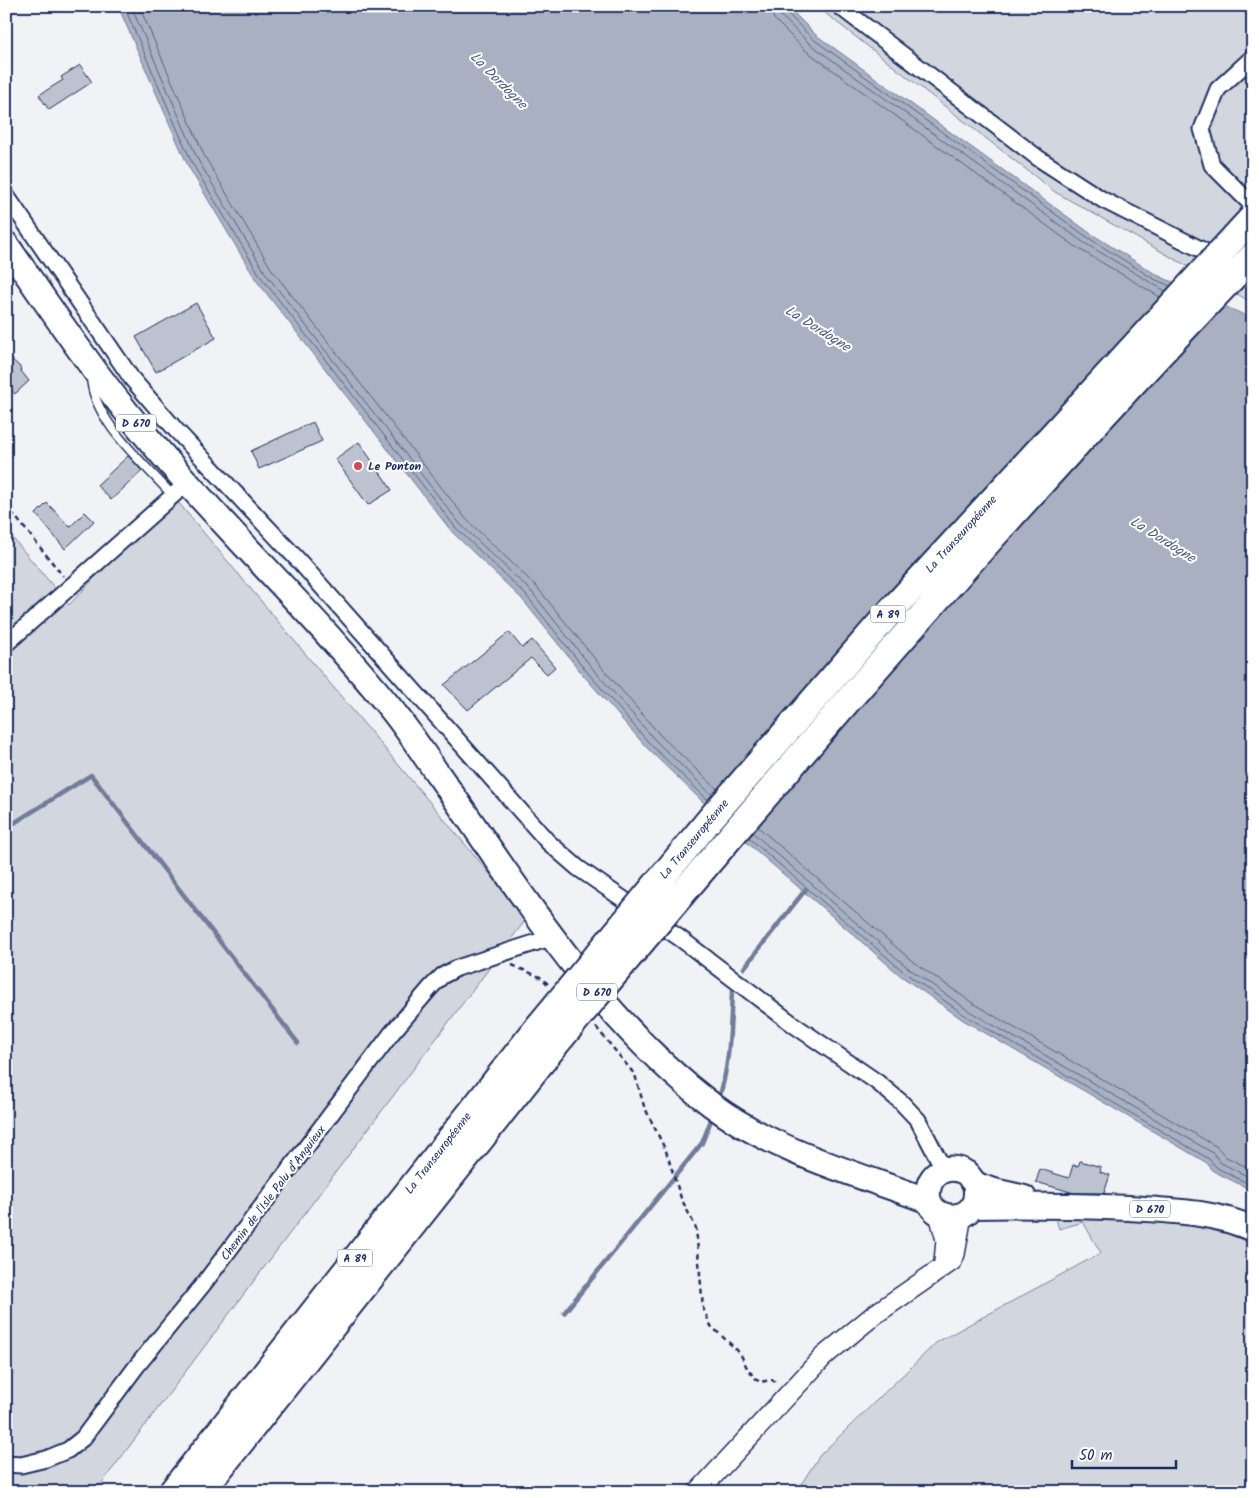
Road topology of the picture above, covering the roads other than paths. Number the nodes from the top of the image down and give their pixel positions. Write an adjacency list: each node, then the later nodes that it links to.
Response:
1 (839, 6): 8 (street)
2 (1253, 56): 4 (street)
3 (6, 195): 13 (street)
4 (1253, 206)
5 (1253, 217): 12 (highway, La Transeuropéenne / A 89, bridge)
6 (6, 244): 9 (main road, D 670)
7 (1253, 256): 12 (highway, La Transeuropéenne / A 89, bridge)
8 (1253, 275)
9 (180, 489): 10 (street); 11 (main road, D 670)
10 (6, 644)
11 (553, 937): 14 (main road, D 670); 17 (street, Chemin de l'Isle Palu d’Anguieux)
12 (547, 1036): 18 (highway, La Transeuropéenne / A 89); 19 (highway, La Transeuropéenne / A 89)
13 (939, 1172): 14 (main road, D 670); 15 (main road); 15 (main road)
14 (865, 1177): 15 (main road, D 670)
15 (956, 1204): 16 (main road, D 670); 20 (street)
16 (1253, 1229)
17 (6, 1464)
18 (172, 1492)
19 (201, 1492)
20 (698, 1492)

